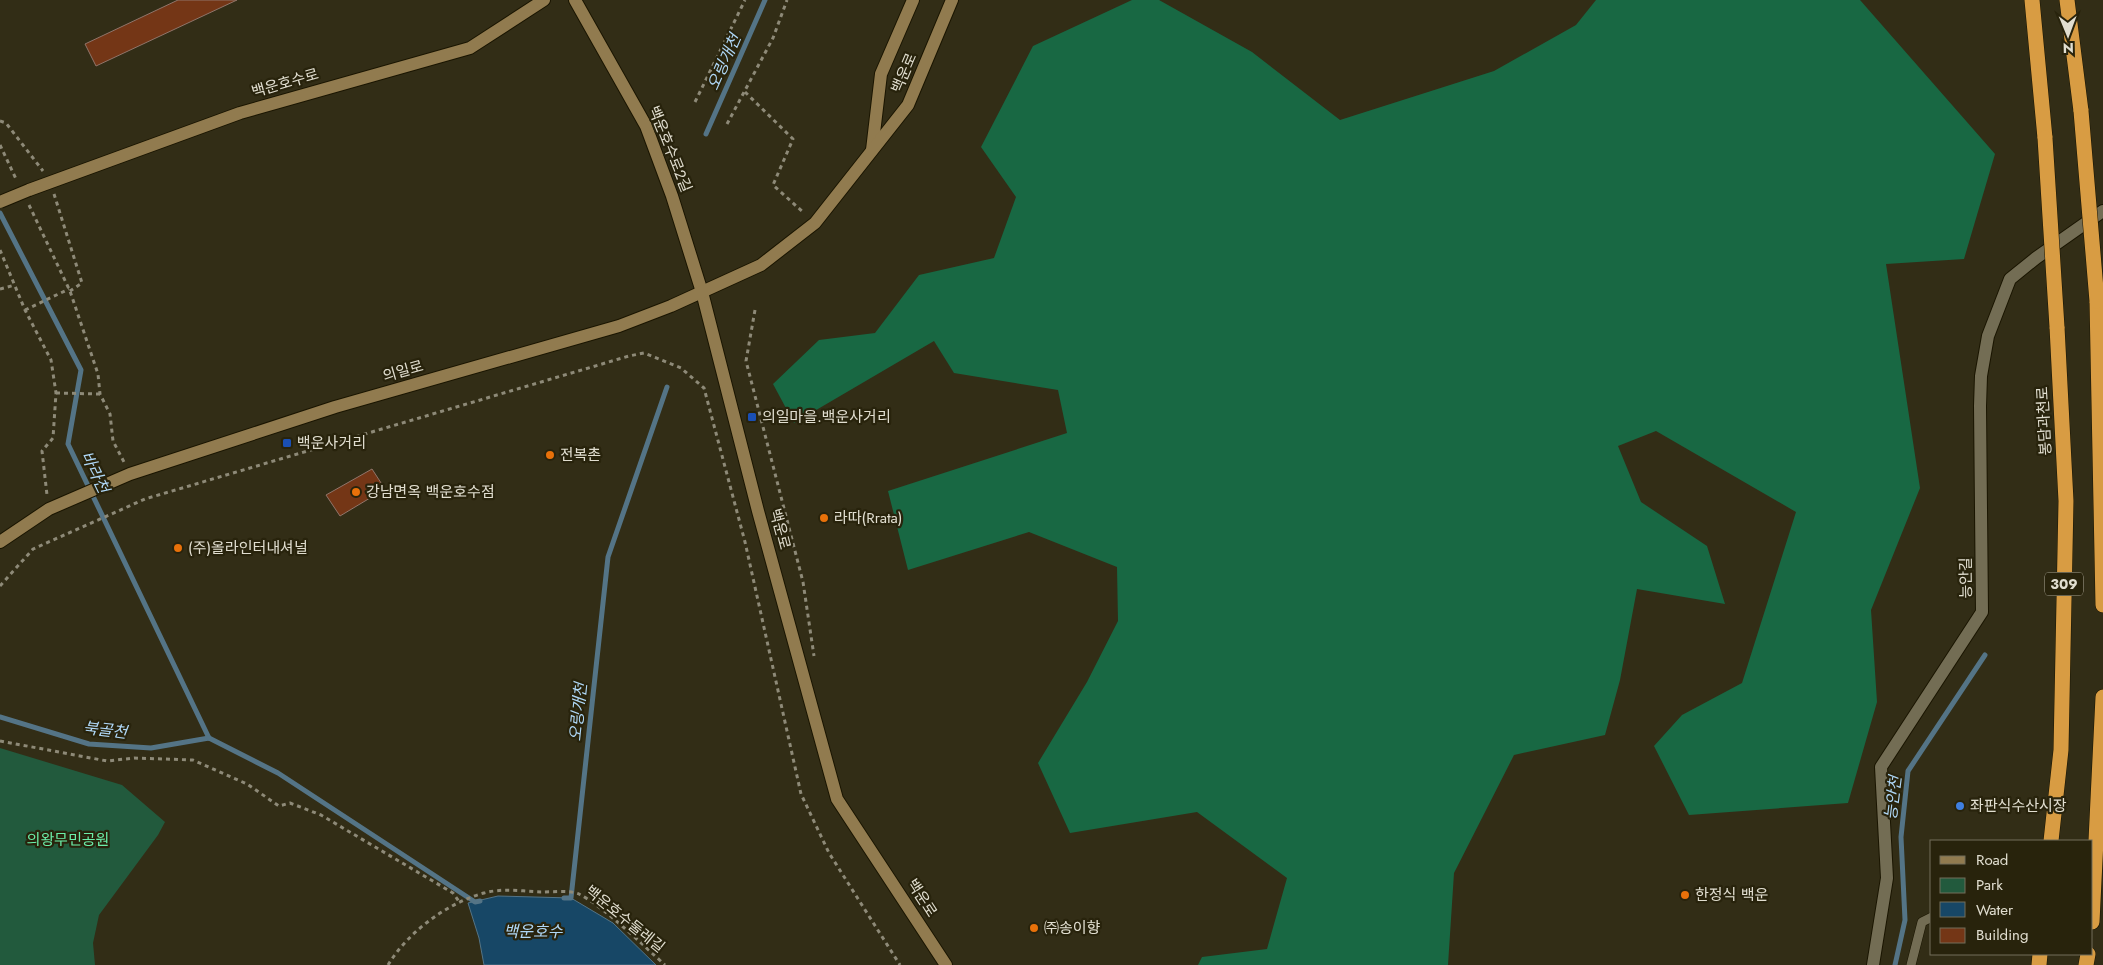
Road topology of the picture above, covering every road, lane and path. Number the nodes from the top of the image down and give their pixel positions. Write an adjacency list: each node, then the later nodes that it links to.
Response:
1 (544, 0): 15 (main road, 백운호수로)
2 (575, 0): 24 (main road, 백운호수로2길)
3 (745, 0): 10 (path)
4 (787, 0): 9 (path)
5 (913, 0): 14 (main road, 백운로)
6 (952, 0): 14 (main road, 백운로)
7 (2032, 0): 37 (highway, 봉담과천로 / 309, bridge)
8 (2067, 0): 33 (highway, 309, bridge)
9 (745, 92): 12 (path); 19 (path)
10 (695, 102)
11 (0, 121): 15 (path)
12 (727, 124)
13 (0, 145): 16 (path)
14 (872, 150): 19 (main road, 백운로)
15 (51, 182): 16 (main road, 백운호수로); 23 (path)
16 (25, 192): 17 (main road, 백운호수로, bridge); 23 (path)
17 (0, 202)
18 (2103, 211): 45 (street, 능안길)
19 (815, 223): 24 (main road, 백운로)
20 (0, 250): 21 (path)
21 (15, 285): 22 (path); 25 (path)
22 (0, 289)
23 (69, 290): 25 (path); 28 (path)
24 (702, 292): 29 (main road, 의일로); 44 (main road, 백운로)
25 (25, 310): 27 (path)
26 (755, 310): 34 (path)
27 (56, 393): 28 (path); 30 (path)
28 (100, 394): 29 (path)
29 (130, 474): 30 (main road, 의일로)
30 (49, 509): 31 (main road)
31 (0, 542)
32 (0, 586): 43 (path)
33 (2103, 605)
34 (816, 666)
35 (2103, 697): 38 (highway)
36 (0, 741): 39 (path)
37 (2051, 840)
38 (2093, 902)
39 (460, 903): 41 (path, 백운호수둘레길); 42 (path, 백운호수둘레길)
40 (1930, 918): 46 (lane)
41 (388, 965)
42 (665, 965)
43 (900, 965)
44 (946, 965)
45 (1873, 965)
46 (1911, 965)

